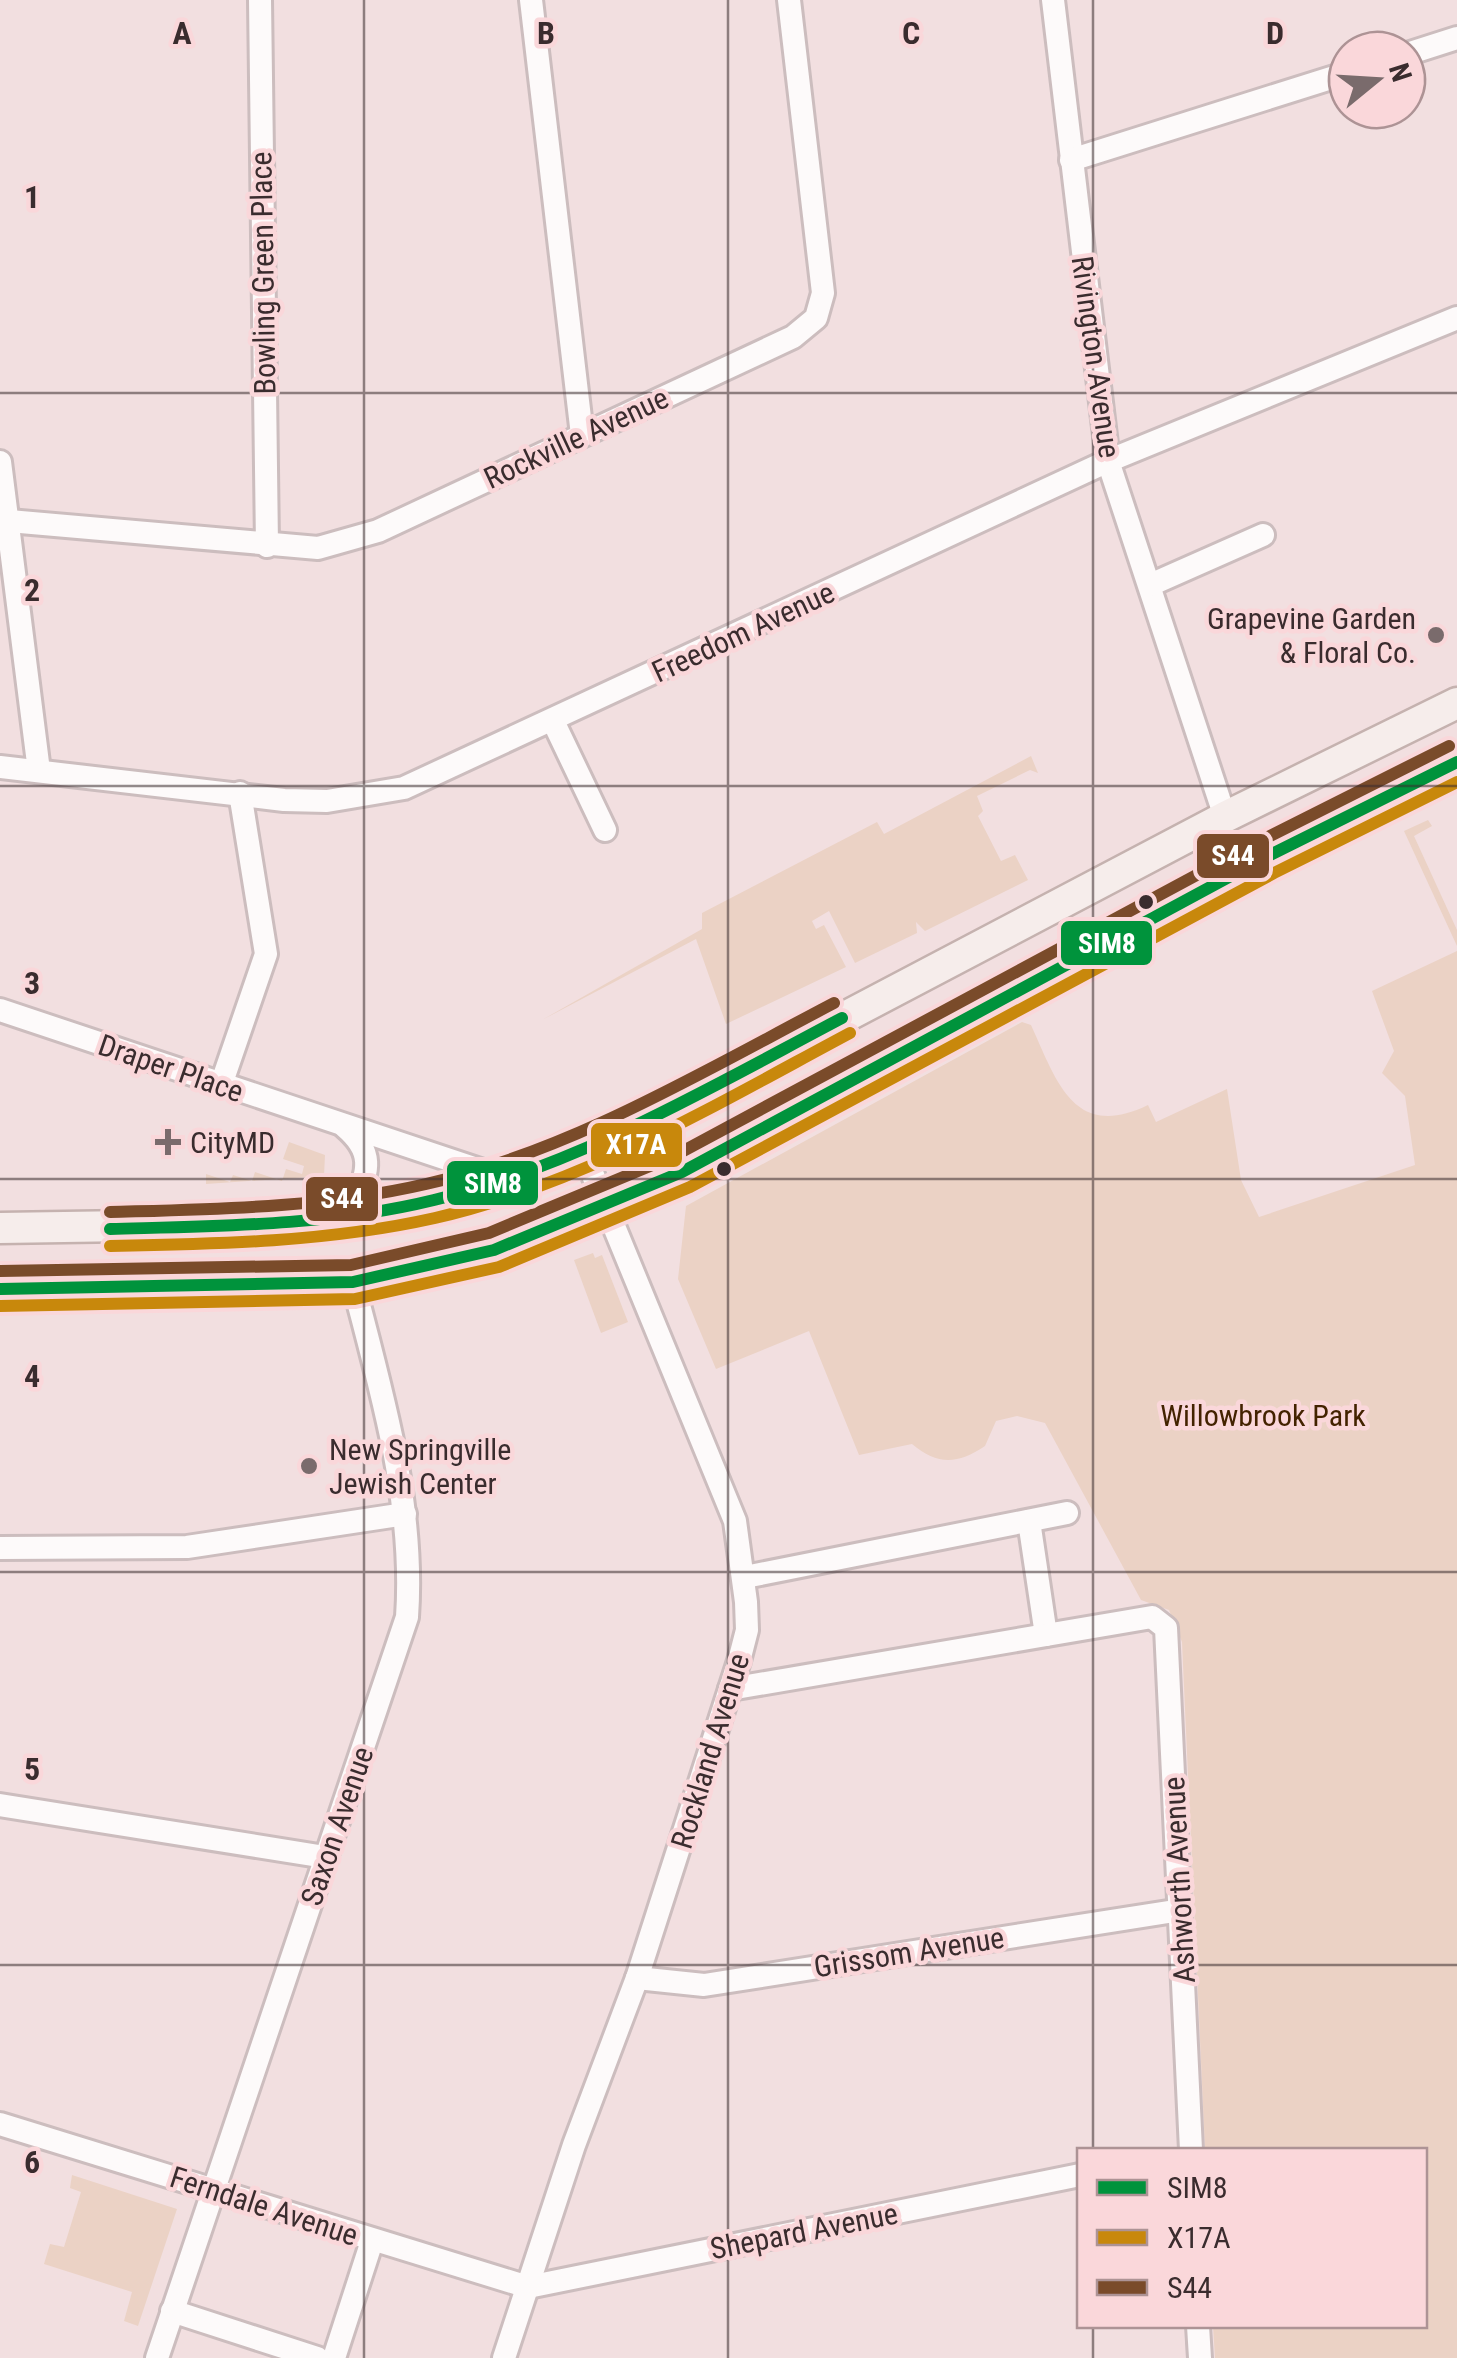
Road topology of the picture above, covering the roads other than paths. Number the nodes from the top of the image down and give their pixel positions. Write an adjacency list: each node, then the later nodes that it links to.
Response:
1 (260, 0): 15 (street, Bowling Green Place)
2 (531, 0): 10 (street)
3 (789, 0): 10 (street, Rockville Avenue)
4 (1052, 0): 8 (street, Rivington Avenue)
5 (1457, 38): 6 (street)
6 (1427, 48)
7 (1327, 79): 8 (street)
8 (1070, 160): 11 (street, Rivington Avenue)
9 (1457, 318): 11 (street, Freedom Avenue)
10 (582, 435): 15 (street, Rockville Avenue)
11 (1108, 461): 16 (street, Rivington Avenue); 18 (street, Freedom Avenue)
12 (0, 462): 13 (street)
13 (10, 521): 15 (street, Rockville Avenue); 21 (street)
14 (1263, 535): 16 (street)
15 (267, 546)
16 (1150, 585): 23 (street, Rivington Avenue)
17 (1457, 703): 23 (main road)
18 (553, 721): 22 (street, Freedom Avenue); 24 (street)
19 (1457, 762): 30 (main road)
20 (0, 767): 21 (street, Freedom Avenue)
21 (39, 771): 22 (street, Freedom Avenue)
22 (240, 793): 26 (street)
23 (1225, 817): 28 (main road)
24 (606, 830)
25 (0, 1010): 26 (street, Draper Place)
26 (221, 1086): 27 (street, Draper Place)
27 (342, 1124): 29 (street, Draper Place); 31 (street)
28 (582, 1146): 29 (main road); 30 (street, Rockland Avenue)
29 (507, 1179): 31 (main road)
30 (608, 1206): 33 (main road); 39 (street, Rockland Avenue)
31 (351, 1214): 32 (main road)
32 (0, 1228)
33 (353, 1282): 34 (main road); 36 (street, Saxon Avenue)
34 (0, 1289)
35 (1067, 1513): 37 (street)
36 (405, 1514): 38 (street); 43 (street, Saxon Avenue)
37 (1029, 1521): 39 (street); 40 (street)
38 (0, 1548)
39 (746, 1577): 41 (street, Rockland Avenue)
40 (1046, 1635): 41 (street); 44 (street, Ashworth Avenue)
41 (730, 1689): 45 (street, Rockland Avenue)
42 (0, 1805): 43 (street)
43 (324, 1857): 49 (street, Saxon Avenue)
44 (1181, 1910): 45 (street, Grissom Avenue); 47 (street, Ashworth Avenue)
45 (637, 1978): 51 (street, Rockland Avenue)
46 (0, 2124): 49 (street, Ferndale Avenue)
47 (1191, 2148)
48 (1077, 2176): 51 (street, Shepard Avenue)
49 (213, 2189): 50 (street, Ferndale Avenue); 52 (street, Saxon Avenue)
50 (372, 2242): 51 (street, Ferndale Avenue); 56 (street)
51 (528, 2287): 57 (street, Rockland Avenue)
52 (172, 2311): 54 (street, Saxon Avenue); 55 (street)
53 (1198, 2328): 58 (street)
54 (157, 2358)
55 (317, 2358)
56 (334, 2358)
57 (504, 2358)
58 (1200, 2358)

